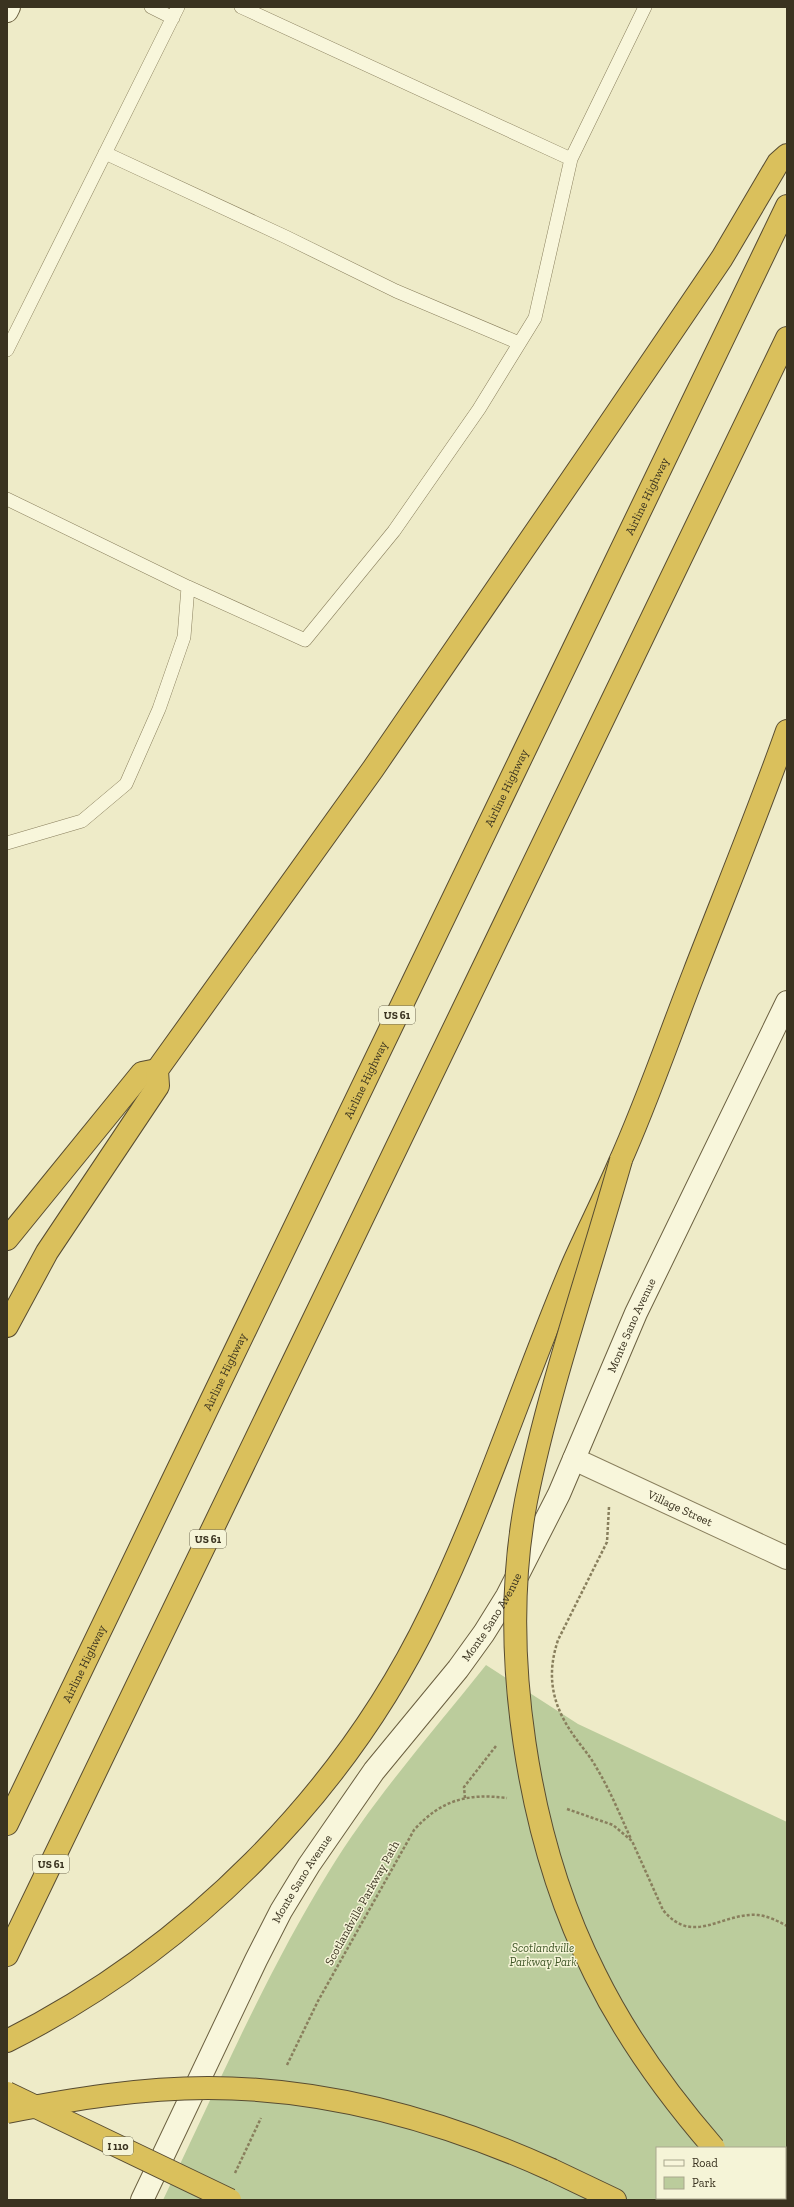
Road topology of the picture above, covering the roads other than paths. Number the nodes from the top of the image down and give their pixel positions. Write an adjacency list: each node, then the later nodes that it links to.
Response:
1 (9, 7): 5 (street)
2 (151, 7): 6 (lane)
3 (241, 7): 9 (lane)
4 (645, 7): 9 (lane)
5 (7, 11)
6 (176, 12): 7 (lane)
7 (105, 153): 12 (lane); 13 (lane)
8 (787, 155): 19 (highway)
9 (572, 159): 12 (lane)
10 (787, 206): 25 (highway, Airline Highway / US 61)
11 (787, 338): 26 (highway, US 61)
12 (519, 343): 15 (lane)
13 (7, 350)
14 (7, 499): 15 (lane)
15 (188, 587): 17 (lane)
16 (785, 737): 20 (highway)
17 (7, 843)
18 (787, 1002): 23 (street, Monte Sano Avenue)
19 (157, 1070): 21 (highway); 22 (highway)
20 (621, 1160): 27 (highway, bridge); 30 (highway, bridge)
21 (7, 1239)
22 (7, 1326)
23 (574, 1459): 24 (street, Village Street); 31 (street, Monte Sano Avenue)
24 (787, 1558)
25 (7, 1824)
26 (7, 1955)
27 (7, 2042)
28 (7, 2093): 32 (highway, I 110, bridge)
29 (7, 2112): 33 (highway, bridge)
30 (713, 2147)
31 (142, 2200)
32 (230, 2200)
33 (615, 2200)

